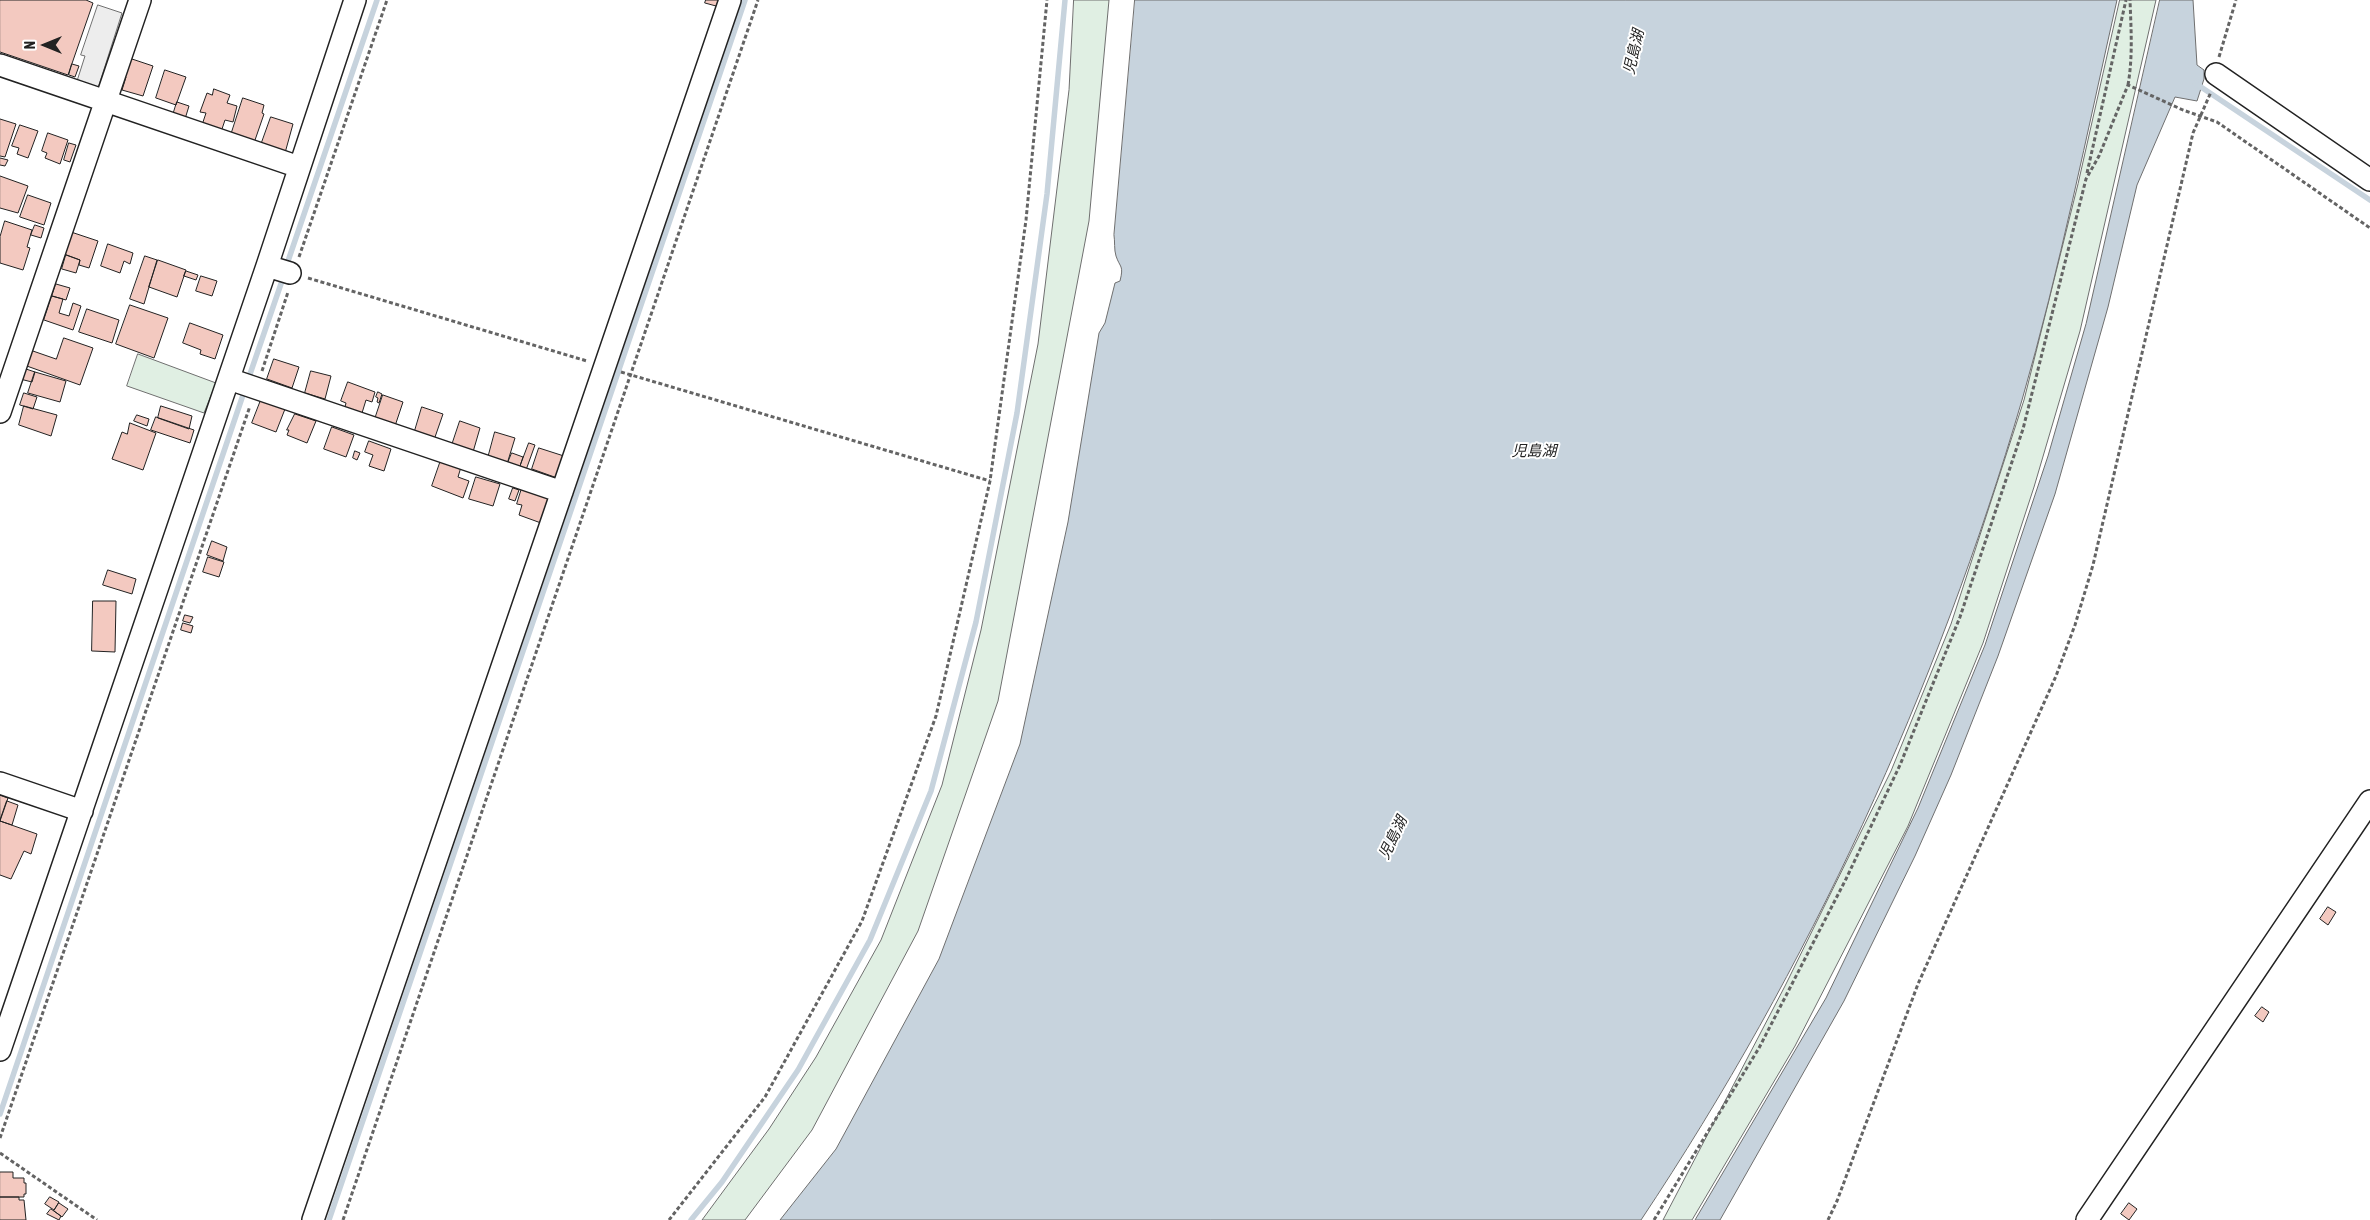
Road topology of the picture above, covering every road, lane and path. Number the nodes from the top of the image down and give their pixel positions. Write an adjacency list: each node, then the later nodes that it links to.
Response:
1 (140, 0): 12 (street)
2 (355, 0): 15 (street)
3 (387, 0): 19 (path)
4 (730, 0): 20 (street)
5 (758, 0): 21 (path)
6 (1047, 0): 24 (path)
7 (2128, 0): 11 (path); 16 (path)
8 (2236, 0): 10 (path)
9 (0, 65): 12 (street)
10 (2216, 74): 17 (street)
11 (2128, 84): 14 (path); 16 (path)
12 (106, 101): 15 (street); 23 (street)
13 (2207, 103): 14 (path)
14 (2200, 115): 18 (path); 37 (path)
15 (299, 167): 19 (street)
16 (2086, 179): 36 (path)
17 (2370, 180)
18 (2370, 228)
19 (282, 270): 20 (path); 22 (street); 22 (path)
20 (615, 370): 21 (path); 25 (street)
21 (630, 375): 24 (path); 34 (path)
22 (244, 385): 25 (street); 28 (street); 30 (path)
23 (0, 412)
24 (990, 481): 35 (path)
25 (562, 492): 33 (street)
26 (0, 783): 28 (street)
27 (2370, 802): 38 (street)
28 (82, 811): 29 (street)
29 (0, 1050)
30 (0, 1138)
31 (0, 1153): 32 (path)
32 (97, 1220)
33 (312, 1220)
34 (343, 1220)
35 (669, 1220)
36 (1654, 1220)
37 (1828, 1220)
38 (2086, 1220)

